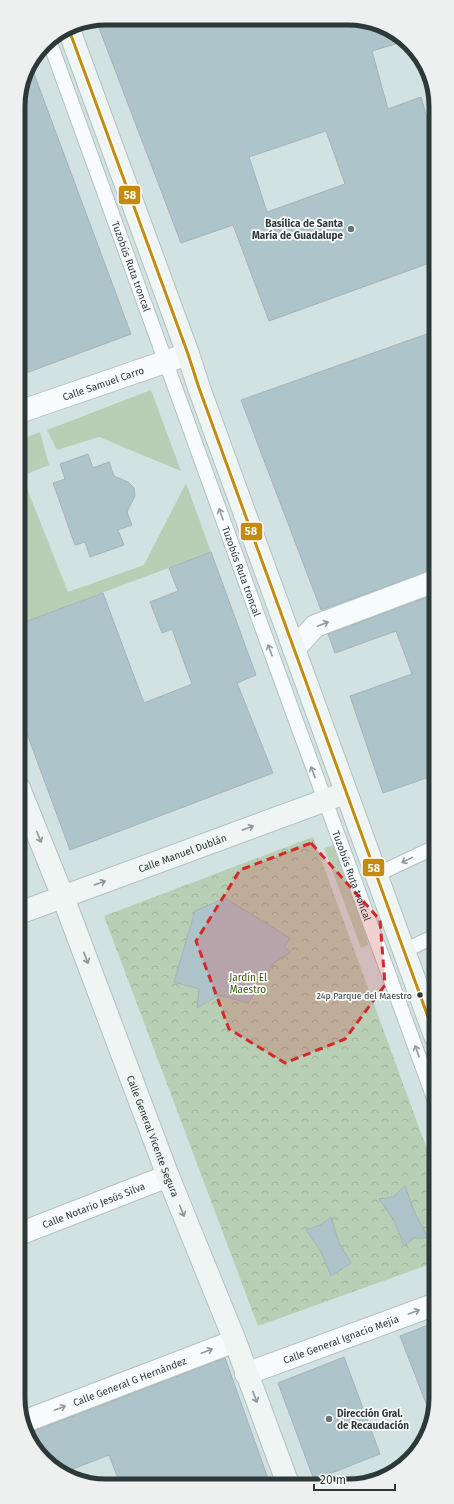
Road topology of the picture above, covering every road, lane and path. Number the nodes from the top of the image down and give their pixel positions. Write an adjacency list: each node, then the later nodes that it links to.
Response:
1 (70, 33): 3 (street)
2 (51, 47): 4 (lane, Tuzobús Ruta troncal)
3 (188, 354): 4 (street, Calle Samuel Carro); 7 (street)
4 (166, 360): 5 (street, Calle Samuel Carro); 9 (lane, Tuzobús Ruta troncal, one-way to 4)
5 (25, 410)
6 (429, 583): 7 (street, one-way to 6)
7 (294, 649): 8 (street)
8 (345, 793): 9 (street, Calle Manuel Dublán); 12 (street)
9 (323, 800): 13 (street, Calle Manuel Dublán, one-way to 9); 18 (lane, Tuzobús Ruta troncal, one-way to 9)
10 (25, 803): 13 (street, Calle General Vicente Segura, one-way to 13)
11 (429, 850): 12 (lane, one-way to 12)
12 (376, 875): 16 (street)
13 (63, 897): 14 (street, Calle Manuel Dublán); 19 (street, Calle General Vicente Segura, one-way to 19)
14 (25, 911)
15 (429, 939): 16 (lane)
16 (404, 950): 17 (street)
17 (429, 1019)
18 (429, 1082)
19 (168, 1176): 20 (street, Calle Notario Jesús Silva); 22 (street, Calle General Vicente Segura, one-way to 22)
20 (25, 1232)
21 (429, 1307): 23 (street, Calle General Ignacio Mejía, one-way to 21)
22 (235, 1341): 23 (street, Calle General Vicente Segura); 24 (street, Calle General G Hernández, one-way to 22)
23 (246, 1374): 25 (street, Calle General Vicente Segura, one-way to 25)
24 (28, 1420)
25 (286, 1479)

